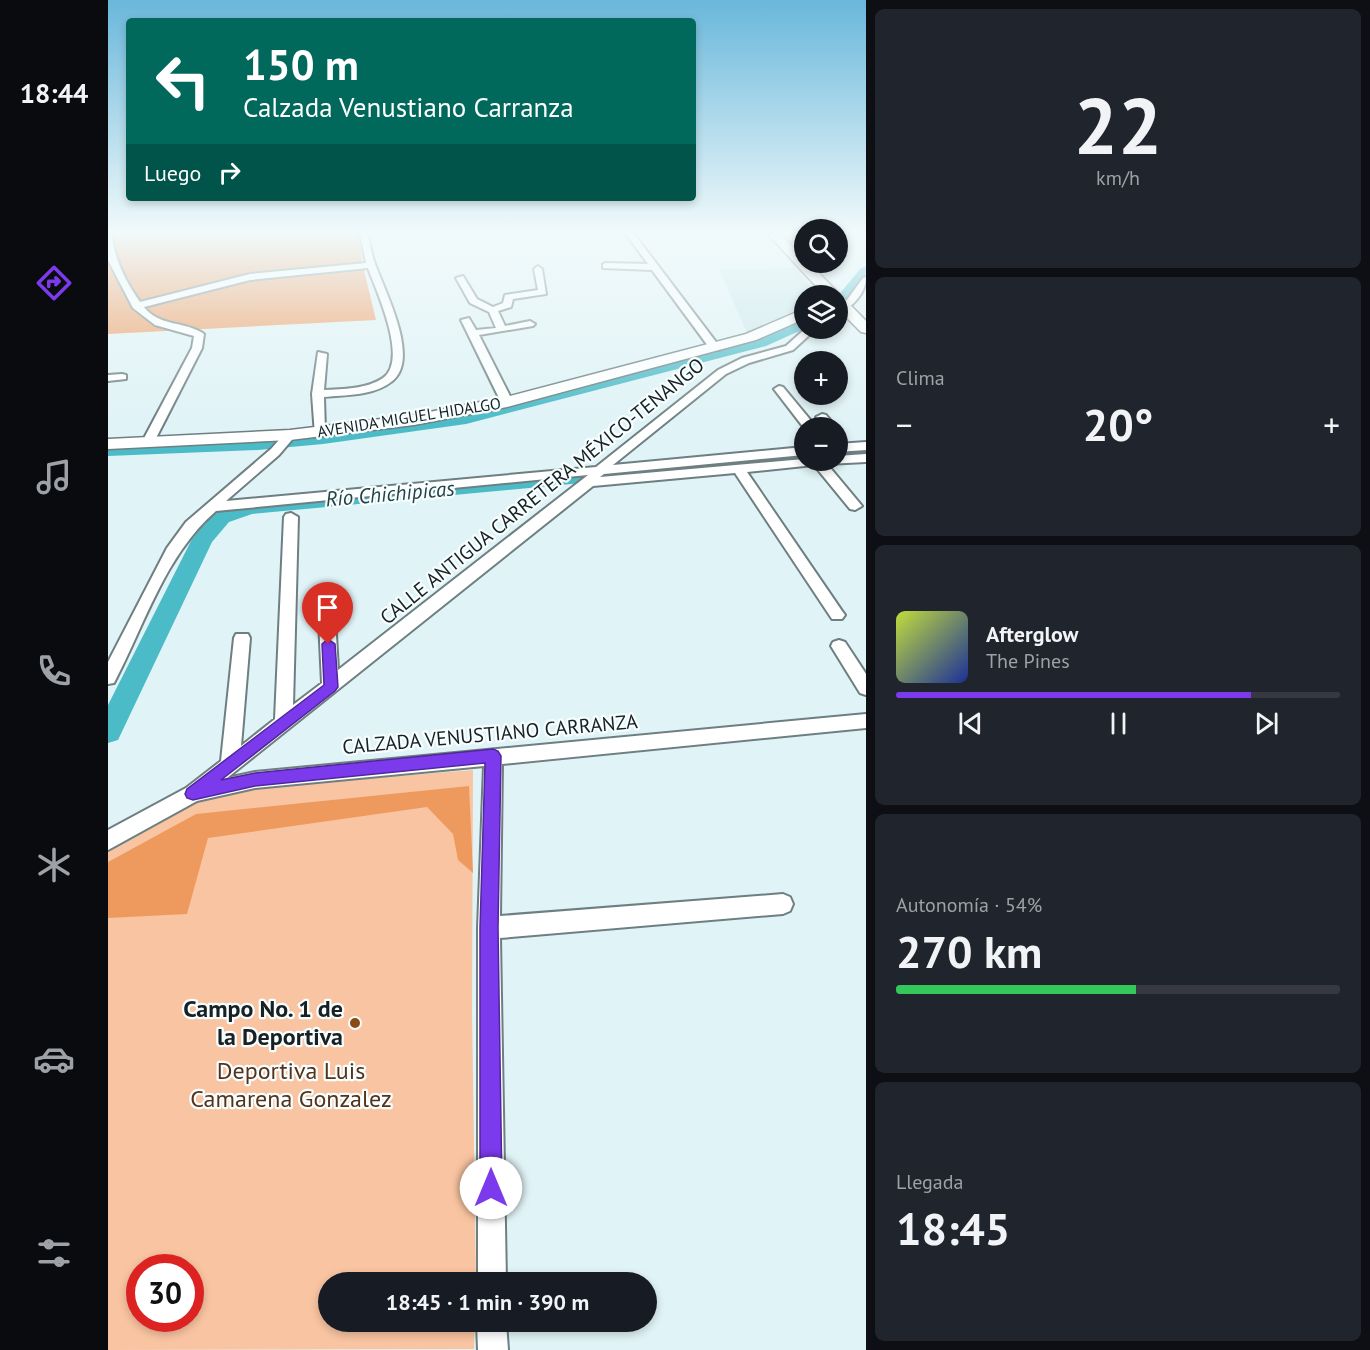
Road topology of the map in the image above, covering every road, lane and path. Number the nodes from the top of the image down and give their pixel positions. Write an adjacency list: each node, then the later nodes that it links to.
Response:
1 (131, 297): 7 (street)
2 (171, 297): 7 (street)
3 (386, 297): 24 (street)
4 (471, 297): 8 (street)
5 (508, 297): 8 (street)
6 (677, 297): 19 (street)
7 (136, 306): 29 (street)
8 (492, 310): 15 (street)
9 (848, 311): 14 (street)
10 (848, 317): 18 (street)
11 (794, 318): 19 (street, AVENIDA MIGUEL HIDALGO)
12 (466, 320): 16 (street)
13 (530, 324): 15 (street)
14 (866, 329)
15 (502, 330): 16 (street)
16 (472, 333): 25 (street)
17 (803, 339): 39 (street, CALLE ANTIGUA CARRETERA MÉXICO-TENANGO)
18 (866, 343)
19 (715, 348): 25 (street, AVENIDA MIGUEL HIDALGO)
20 (322, 354): 24 (street)
21 (122, 377): 22 (street)
22 (108, 378)
23 (779, 389): 26 (street)
24 (318, 394): 27 (street)
25 (507, 402): 27 (street, AVENIDA MIGUEL HIDALGO)
26 (802, 417)
27 (319, 432): 28 (street, AVENIDA MIGUEL HIDALGO)
28 (286, 439): 29 (street, AVENIDA MIGUEL HIDALGO); 40 (street)
29 (148, 442): 30 (street, AVENIDA MIGUEL HIDALGO)
30 (108, 444)
31 (866, 446): 32 (street)
32 (848, 448)
33 (794, 452): 39 (street)
34 (866, 458): 35 (street)
35 (848, 459)
36 (794, 464): 37 (street)
37 (739, 469): 39 (street); 44 (street)
38 (825, 471): 41 (street)
39 (596, 475): 40 (street); 48 (street, CALLE ANTIGUA CARRETERA MÉXICO-TENANGO)
40 (211, 507): 47 (street)
41 (855, 507)
42 (291, 517): 51 (street)
43 (326, 600): 48 (street)
44 (837, 615)
45 (242, 638): 53 (street)
46 (840, 646): 49 (street)
47 (108, 678)
48 (331, 687): 51 (street, CALLE ANTIGUA CARRETERA MÉXICO-TENANGO)
49 (866, 688)
50 (866, 721): 52 (street, CALZADA VENUSTIANO CARRANZA)
51 (284, 724): 53 (street, CALLE ANTIGUA CARRETERA MÉXICO-TENANGO)
52 (493, 756): 54 (street, CALZADA VENUSTIANO CARRANZA); 57 (street)
53 (230, 764): 54 (street, CALLE ANTIGUA CARRETERA MÉXICO-TENANGO)
54 (193, 794): 55 (street, CALZADA VENUSTIANO CARRANZA)
55 (108, 842)
56 (783, 904): 57 (street)
57 (489, 928): 58 (street)
58 (492, 1272)
59 (492, 1332): 60 (street)
60 (493, 1350)

